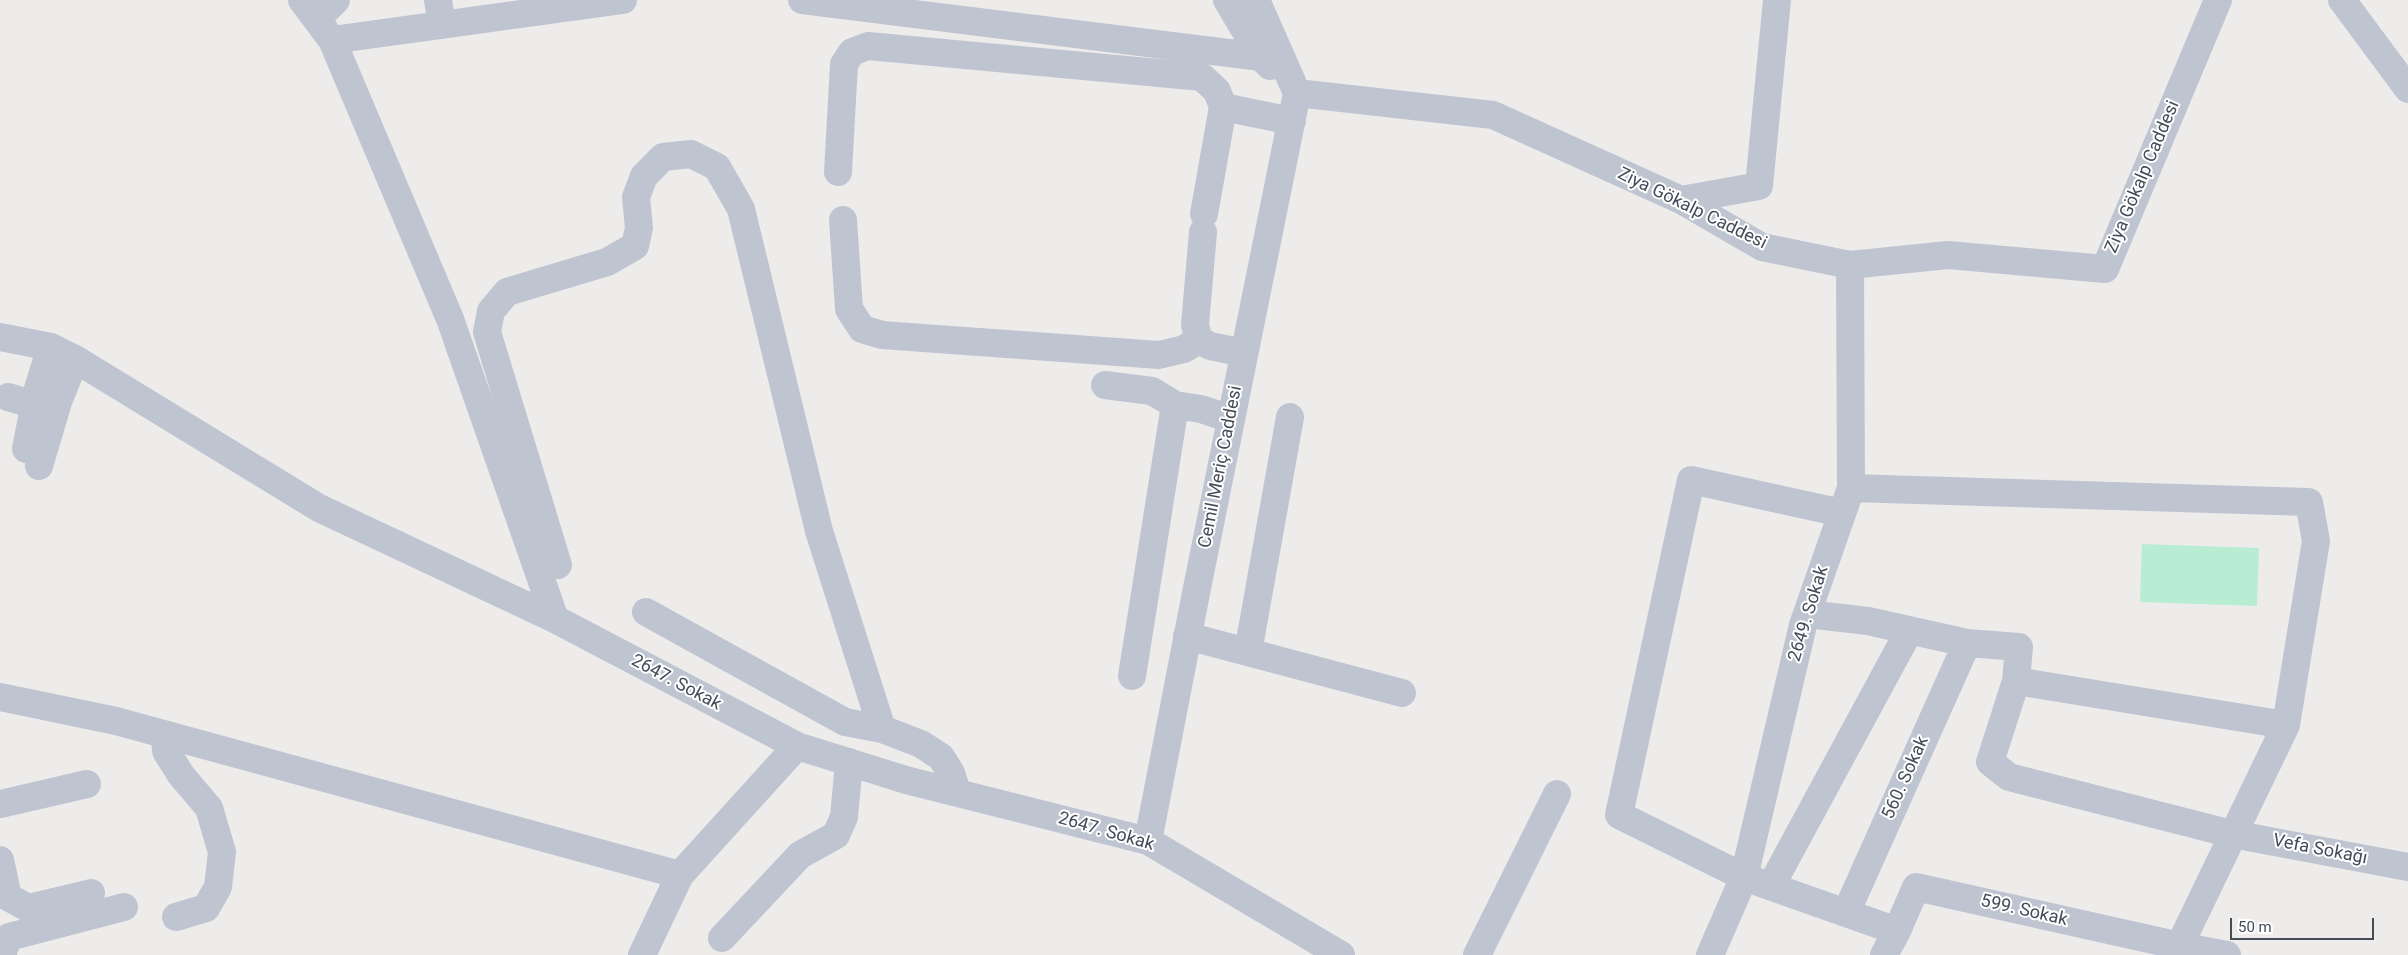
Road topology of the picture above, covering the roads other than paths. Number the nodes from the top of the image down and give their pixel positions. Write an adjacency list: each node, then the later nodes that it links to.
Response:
1 (336, 0): 10 (street)
2 (623, 0): 9 (street)
3 (802, 0): 11 (street)
4 (1227, 0): 11 (street)
5 (1256, 0): 13 (street)
6 (1777, 0): 17 (street)
7 (2218, 0): 19 (street, Ziya Gökalp Caddesi)
8 (2342, 0): 12 (street)
9 (440, 12): 10 (street)
10 (317, 20): 36 (street)
11 (1261, 57): 13 (street)
12 (2408, 89)
13 (1298, 93): 15 (street, Cemil Meriç Caddesi); 17 (street, Ziya Gökalp Caddesi)
14 (1223, 107): 15 (street); 16 (street); 21 (street)
15 (1292, 121): 23 (street, Cemil Meriç Caddesi)
16 (838, 172)
17 (1681, 200): 19 (street, Ziya Gökalp Caddesi)
18 (843, 220): 21 (street)
19 (1850, 265): 31 (street, 2649. Sokak)
20 (0, 337): 22 (street, 2647. Sokak)
21 (1199, 340): 23 (street)
22 (51, 347): 24 (street, 2647. Sokak); 27 (street)
23 (1244, 353): 30 (street, Cemil Meriç Caddesi)
24 (75, 359): 27 (street); 36 (street, 2647. Sokak)
25 (1105, 385): 28 (street)
26 (8, 397): 27 (street)
27 (35, 404)
28 (1175, 405): 30 (street); 41 (street)
29 (1290, 417): 40 (street)
30 (1231, 419): 38 (street, Cemil Meriç Caddesi)
31 (1851, 488): 32 (street, 2649. Sokak); 45 (street)
32 (1842, 513): 35 (street, 2649. Sokak); 59 (street)
33 (558, 565): 46 (street)
34 (646, 612): 46 (street)
35 (1807, 614): 37 (street); 59 (street, 2649. Sokak)
36 (555, 619): 48 (street, 2647. Sokak)
37 (1909, 632): 39 (street); 60 (street)
38 (1187, 636): 40 (street); 55 (street, Cemil Meriç Caddesi)
39 (1967, 643): 42 (street); 63 (street, 560. Sokak)
40 (1248, 652): 43 (street)
41 (1132, 676)
42 (2016, 681): 45 (street); 54 (street, Vefa Sokağı)
43 (1402, 693)
44 (0, 697): 47 (street)
45 (2286, 725): 54 (street)
46 (882, 729): 51 (street)
47 (165, 734): 58 (street); 64 (street)
48 (796, 746): 49 (street, 2647. Sokak); 58 (street)
49 (849, 762): 51 (street, 2647. Sokak); 66 (street)
50 (87, 784): 53 (street)
51 (957, 792): 55 (street, 2647. Sokak)
52 (1556, 794): 71 (street)
53 (0, 804)
54 (2232, 834): 57 (street, Vefa Sokağı); 67 (street)
55 (1148, 840): 70 (street, 2647. Sokak)
56 (0, 860): 61 (street)
57 (2408, 866)
58 (680, 875): 69 (street)
59 (1744, 877): 60 (street); 72 (street, 2649. Sokak)
60 (1771, 886): 63 (street)
61 (91, 893)
62 (124, 907): 68 (street)
63 (1846, 913): 65 (street)
64 (176, 917)
65 (1897, 932): 67 (street, 599. Sokak); 73 (street)
66 (722, 938)
67 (2177, 951): 74 (street)
68 (3, 955)
69 (642, 955)
70 (1341, 955)
71 (1477, 955)
72 (1710, 955)
73 (1884, 955)
74 (2227, 955)

